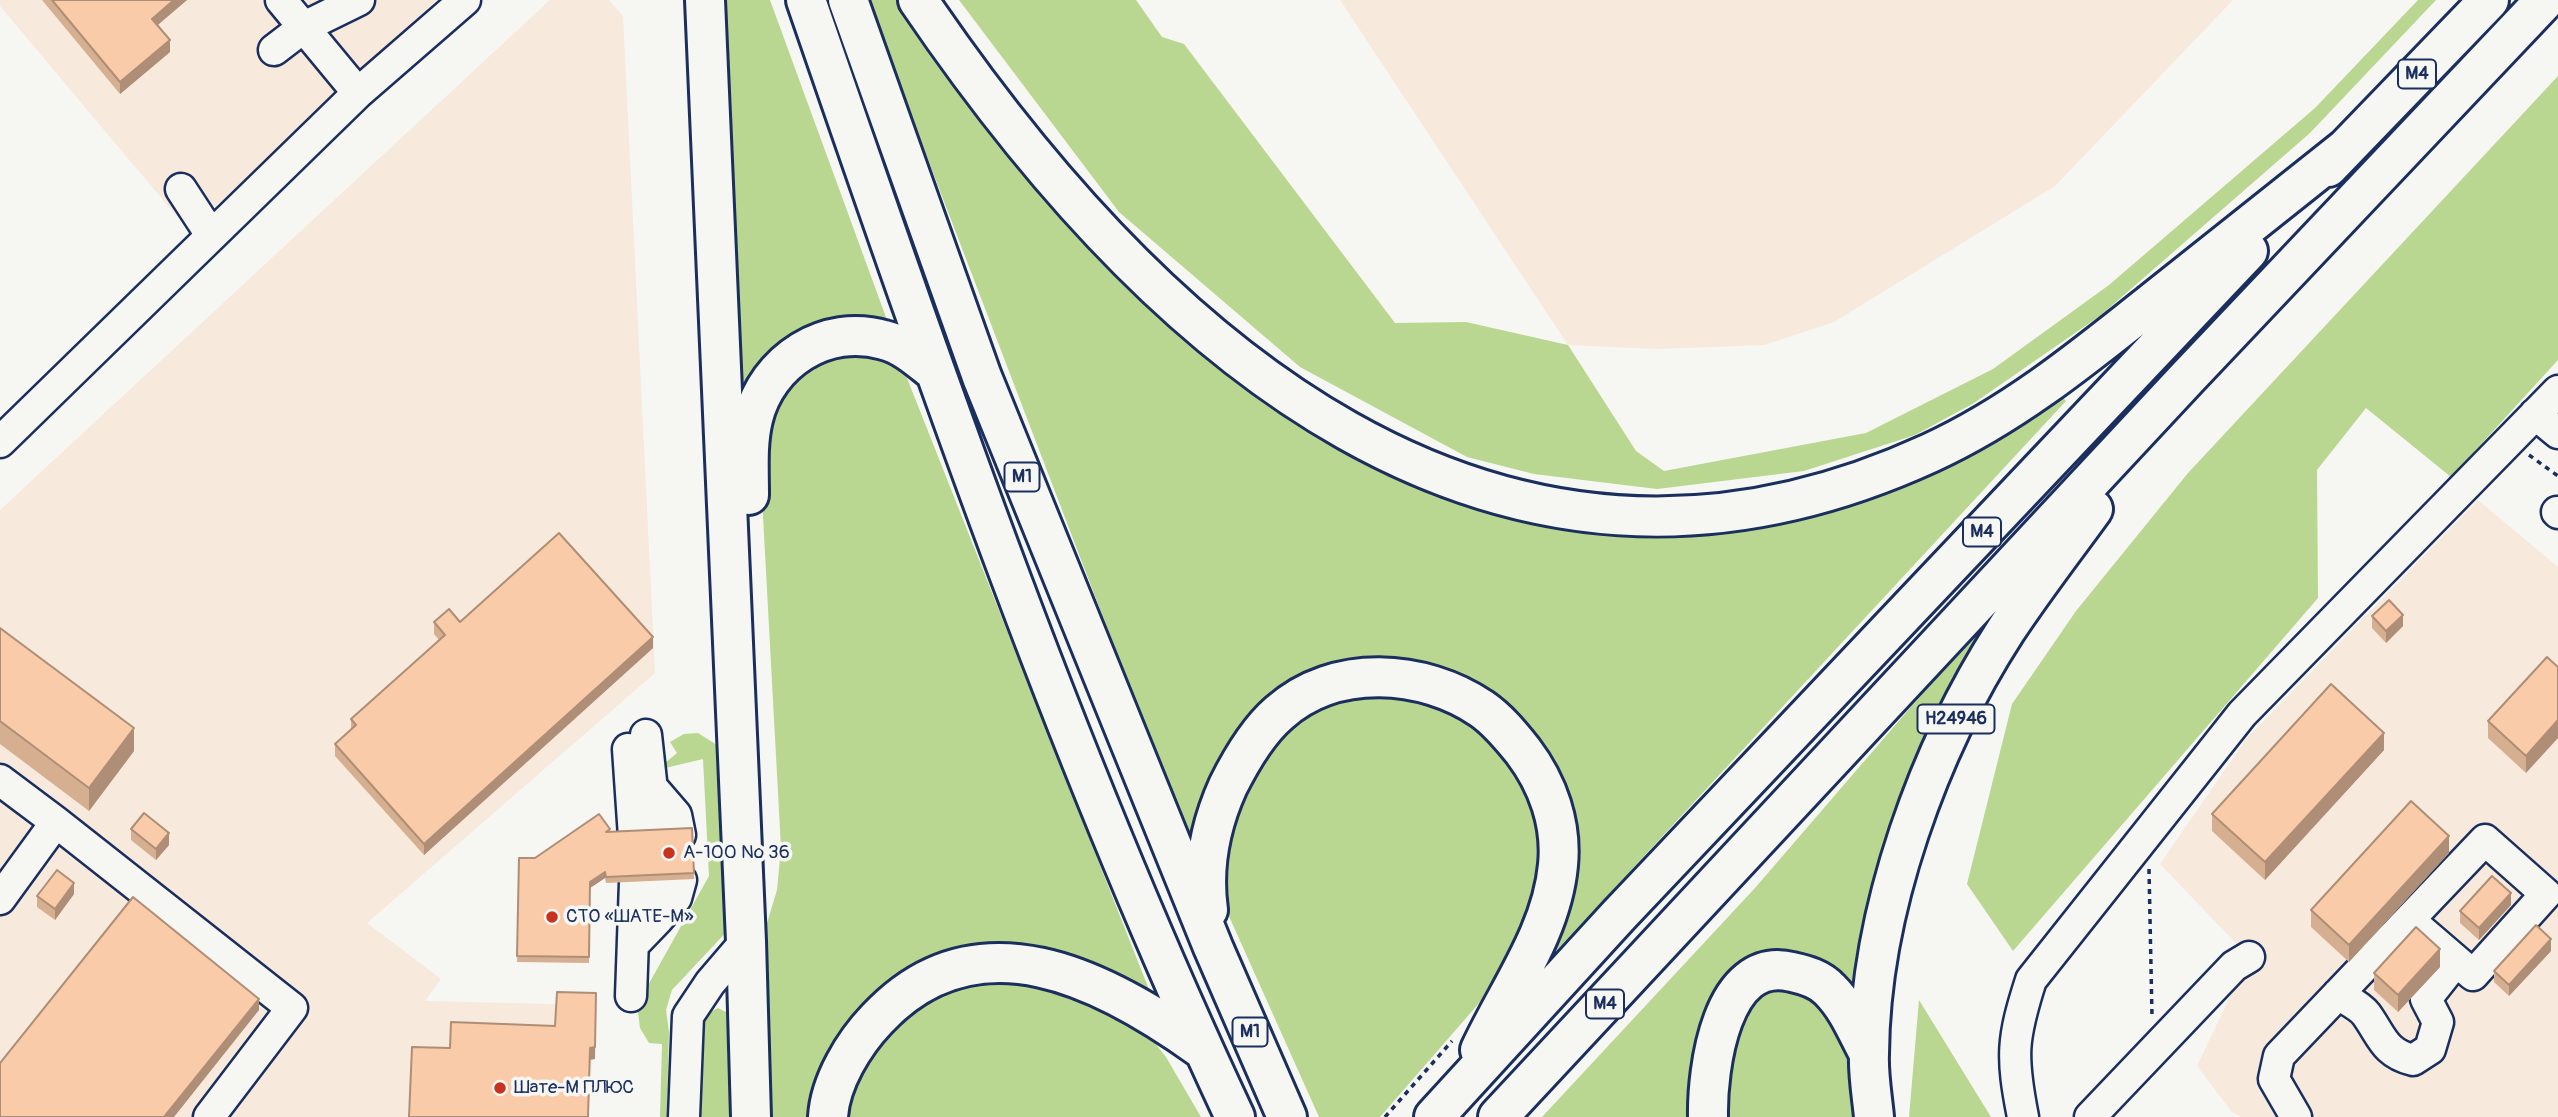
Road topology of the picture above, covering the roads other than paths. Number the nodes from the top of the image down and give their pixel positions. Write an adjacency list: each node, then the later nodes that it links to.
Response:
1 (281, 0): 10 (street)
2 (359, 0): 10 (street)
3 (466, 0): 12 (street)
4 (705, 0): 27 (highway)
5 (806, 0): 16 (highway, М1)
6 (848, 0): 29 (highway, М1)
7 (918, 0): 13 (highway)
8 (2489, 0): 13 (highway, М4)
9 (2545, 0): 17 (highway, М4)
10 (304, 27): 11 (street); 12 (street)
11 (274, 50)
12 (358, 93): 15 (street)
13 (2345, 149): 36 (highway, М4)
14 (181, 190): 15 (street)
15 (211, 235): 21 (street)
16 (934, 371): 27 (highway); 34 (highway, М1)
17 (2187, 378): 35 (highway, Н24946); 44 (highway, М4)
18 (2558, 391): 19 (street)
19 (2535, 414): 20 (street); 47 (street)
20 (2558, 433)
21 (0, 442)
22 (0, 780): 23 (street)
23 (56, 822): 25 (street); 37 (street)
24 (657, 836): 24 (street)
25 (0, 899)
26 (2409, 920): 31 (street); 31 (street); 32 (street)
27 (746, 941): 38 (street); 39 (highway)
28 (633, 945): 28 (street); 33 (street)
29 (1213, 947): 36 (highway); 42 (highway, М1)
30 (2249, 957): 48 (street)
31 (2456, 961): 32 (street)
32 (2338, 994): 49 (street)
33 (631, 996)
34 (1202, 1049): 40 (highway); 41 (highway, М1)
35 (1868, 1054): 45 (highway); 46 (highway, Н24946)
36 (1463, 1086): 43 (highway, М4)
37 (209, 1117)
38 (684, 1117)
39 (751, 1117)
40 (828, 1117)
41 (1234, 1117)
42 (1287, 1117)
43 (1434, 1117)
44 (1498, 1117)
45 (1709, 1117)
46 (1874, 1117)
47 (2023, 1117)
48 (2090, 1117)
49 (2296, 1117)

